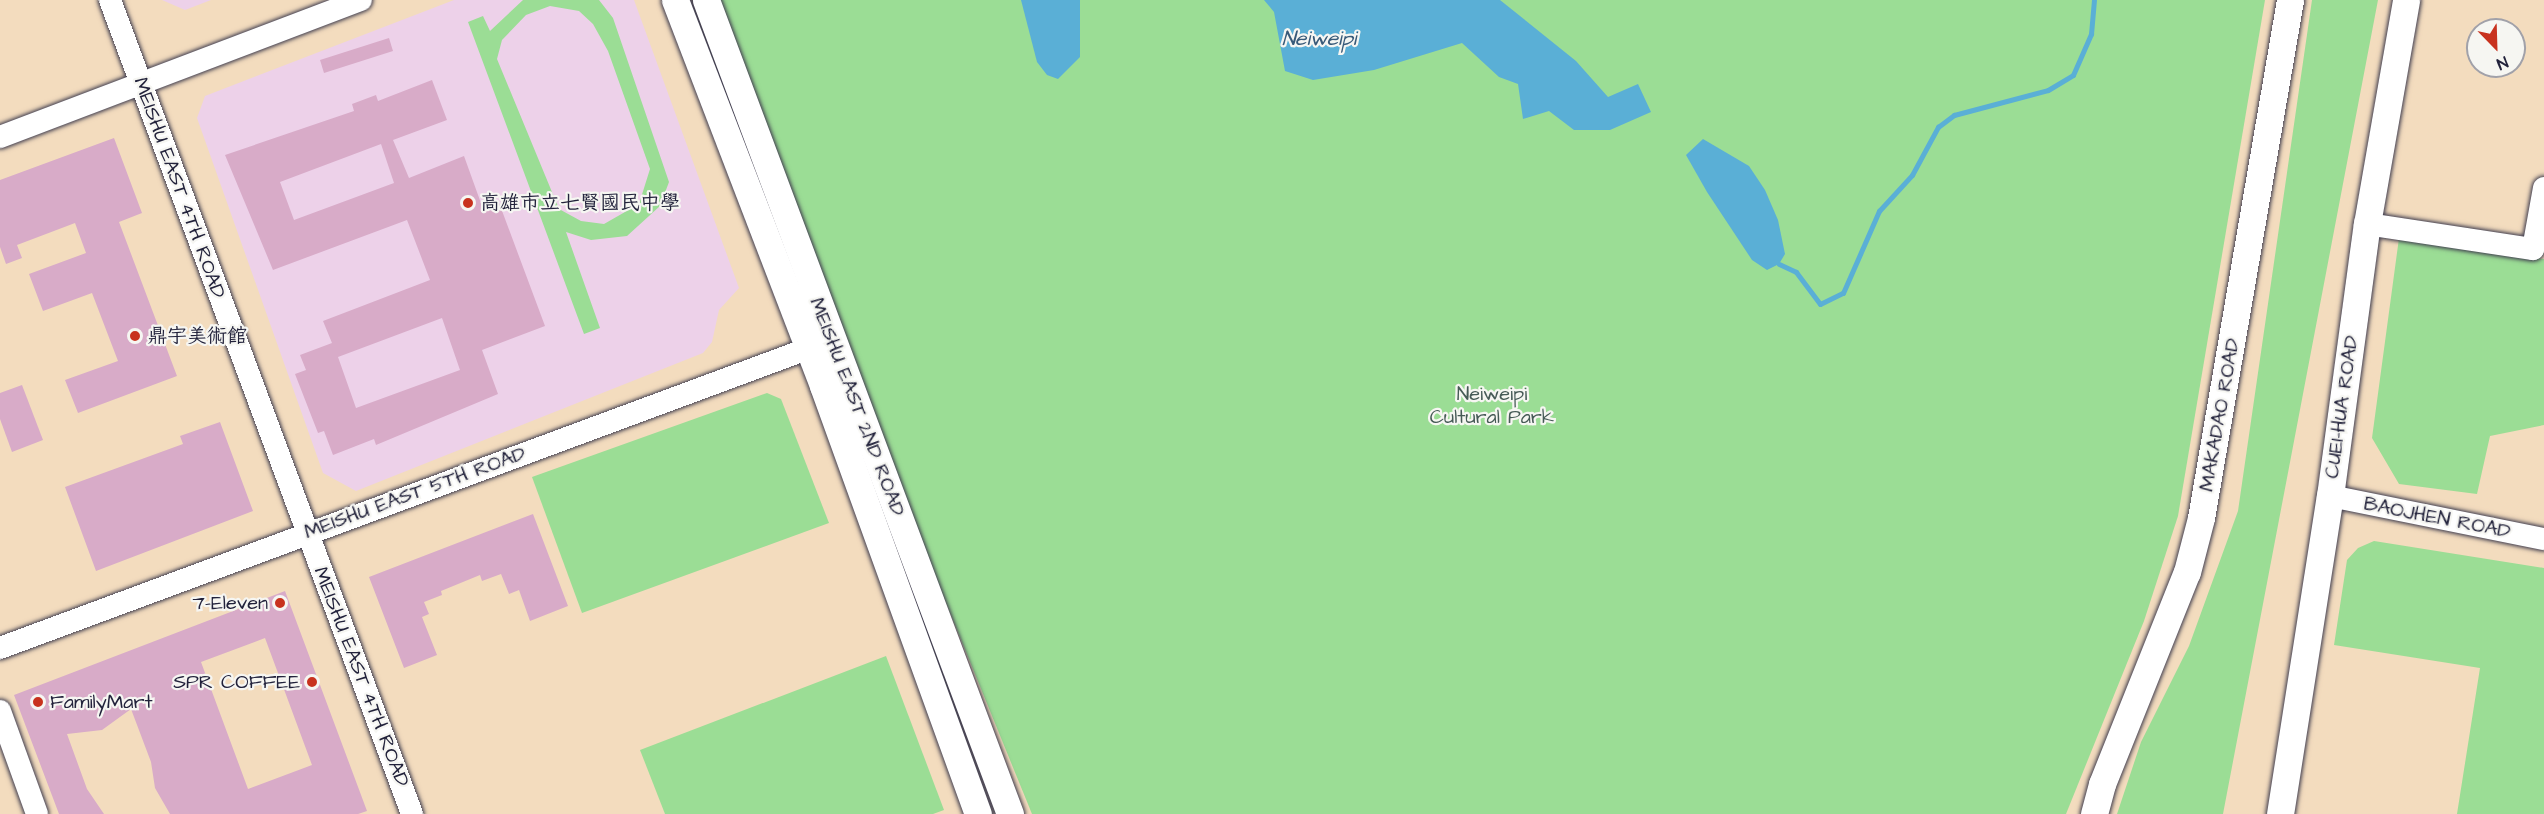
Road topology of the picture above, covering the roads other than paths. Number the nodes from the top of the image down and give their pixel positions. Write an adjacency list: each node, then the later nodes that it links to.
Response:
1 (110, 0): 7 (street, MEISHU EAST 4TH ROAD)
2 (360, 0): 7 (street)
3 (675, 0): 11 (street, MEISHU EAST 2ND ROAD)
4 (705, 0): 11 (street, MEISHU EAST 2ND ROAD)
5 (2290, 0): 21 (street, MAKADAO ROAD)
6 (2406, 0): 10 (street, CUEI-HUA ROAD)
7 (141, 83): 8 (street); 13 (street, MEISHU EAST 4TH ROAD)
8 (0, 137)
9 (2544, 188): 10 (street)
10 (2367, 224): 12 (street, CUEI-HUA ROAD)
11 (819, 344): 13 (street, MEISHU EAST 5TH ROAD); 19 (street, MEISHU EAST 2ND ROAD); 20 (street, MEISHU EAST 2ND ROAD)
12 (2330, 496): 14 (street, BAOJHEN ROAD); 22 (street, CUEI-HUA ROAD)
13 (307, 533): 15 (street, MEISHU EAST 5TH ROAD); 18 (street, MEISHU EAST 4TH ROAD)
14 (2544, 539)
15 (0, 648)
16 (0, 711): 17 (street)
17 (37, 814)
18 (412, 814)
19 (978, 814)
20 (1010, 814)
21 (2094, 814)
22 (2280, 814)

